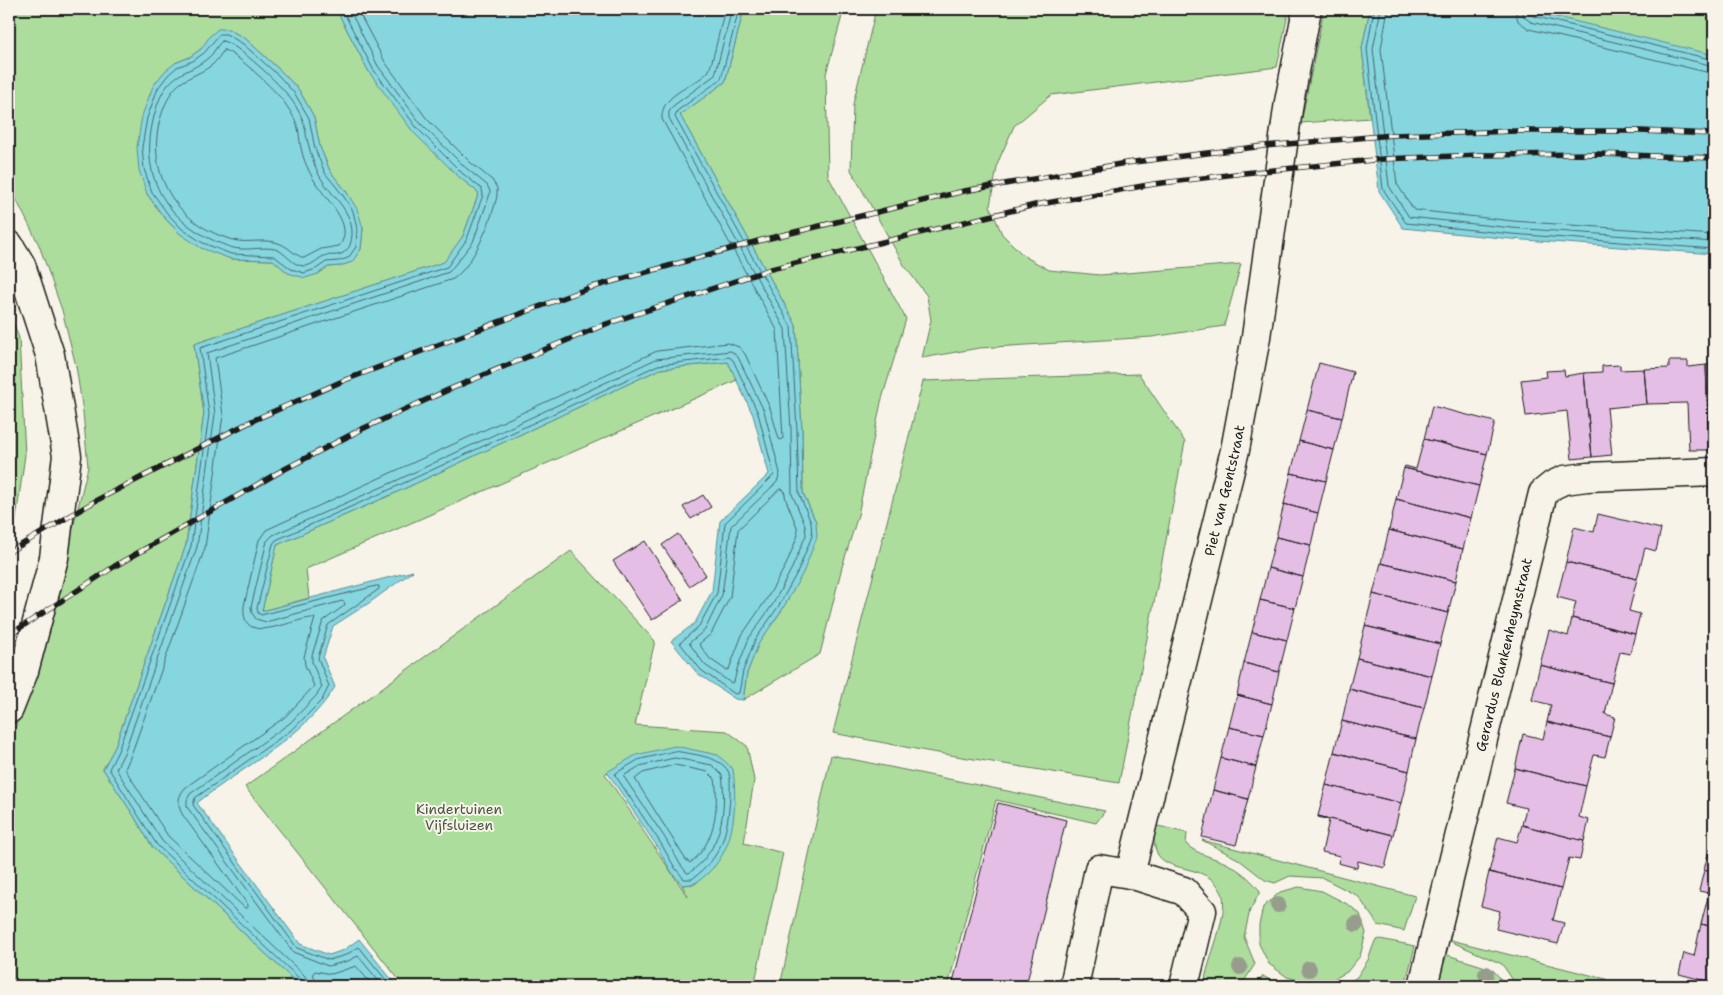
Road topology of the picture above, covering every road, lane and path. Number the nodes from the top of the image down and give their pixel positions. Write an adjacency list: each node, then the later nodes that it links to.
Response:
1 (1306, 9): 5 (main road, Piet van Gentstraat)
2 (9, 245): 4 (main road)
3 (1714, 472): 8 (main road, Gerardus Blankenheymstraat)
4 (9, 709)
5 (1130, 874): 6 (main road); 7 (main road)
6 (1074, 986)
7 (1184, 986)
8 (1423, 986)

